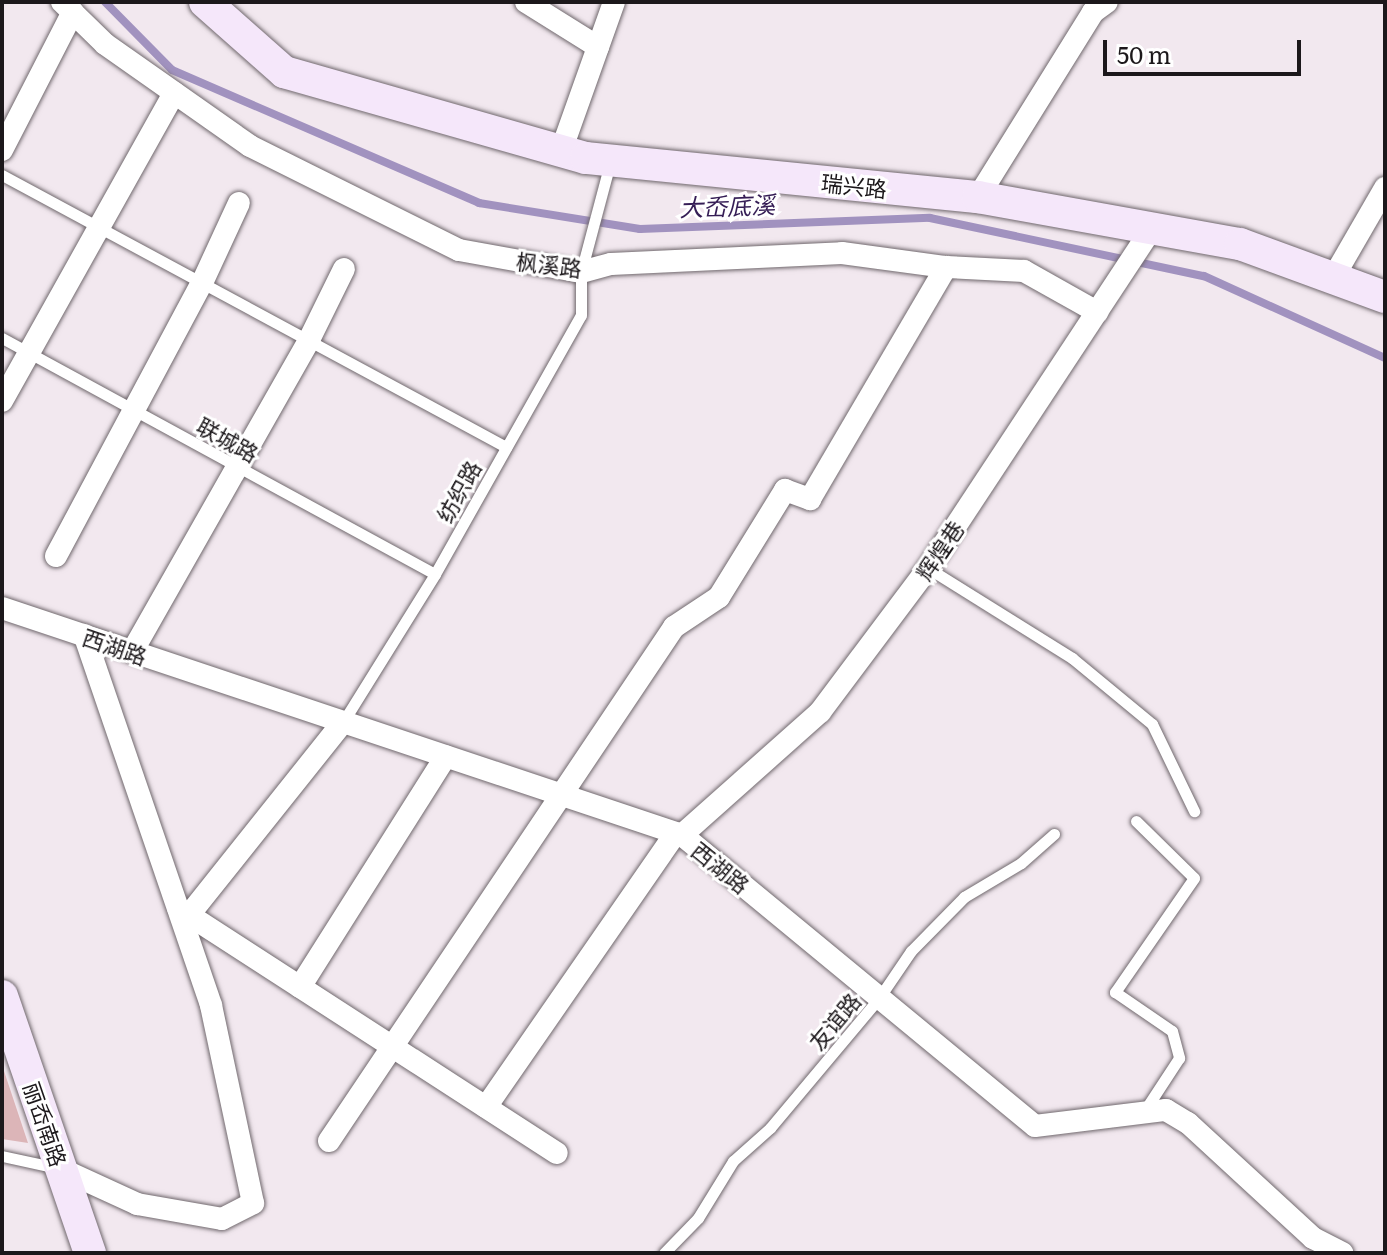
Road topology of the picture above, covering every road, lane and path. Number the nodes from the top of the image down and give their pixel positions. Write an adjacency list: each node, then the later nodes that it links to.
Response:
1 (205, 2): 9 (street, 瑞兴路)
2 (526, 2): 6 (street)
3 (614, 2): 6 (street)
4 (1107, 2): 13 (street)
5 (68, 7): 7 (street, 枫溪路); 8 (street)
6 (598, 47): 9 (street)
7 (174, 93): 15 (street); 19 (street, 枫溪路)
8 (2, 150)
9 (561, 151): 10 (street, 瑞兴路)
10 (610, 163): 13 (street, 瑞兴路); 19 (lane, 纺织路)
11 (2, 175): 15 (lane)
12 (1385, 188): 20 (street)
13 (978, 197): 16 (street, 瑞兴路)
14 (239, 203): 21 (street)
15 (101, 228): 21 (lane); 26 (street)
16 (1152, 228): 20 (street, 瑞兴路); 23 (street, 辉煌巷)
17 (946, 267): 19 (street, 枫溪路); 23 (street, 枫溪路); 39 (street)
18 (344, 269): 25 (street)
19 (581, 271): 29 (lane, 纺织路)
20 (1333, 278): 22 (street, 瑞兴路)
21 (202, 283): 25 (lane); 28 (street)
22 (1385, 297)
23 (1097, 312): 32 (street, 辉煌巷)
24 (2, 338): 26 (lane, 联城路)
25 (309, 340): 29 (lane); 30 (street)
26 (30, 353): 27 (street); 28 (lane, 联城路)
27 (2, 401)
28 (134, 410): 30 (lane, 联城路); 31 (street)
29 (506, 447): 33 (lane, 纺织路)
30 (235, 465): 33 (lane, 联城路); 36 (street)
31 (56, 556)
32 (928, 568): 40 (lane); 42 (street, 辉煌巷)
33 (435, 574): 37 (lane, 纺织路)
34 (2, 608): 35 (street, 西湖路)
35 (84, 635): 36 (street, 西湖路); 44 (street)
36 (132, 652): 37 (street, 西湖路)
37 (343, 722): 38 (street, 西湖路); 44 (street)
38 (446, 756): 39 (street, 西湖路); 45 (street)
39 (564, 796): 42 (street, 西湖路); 48 (street)
40 (1194, 811)
41 (1136, 821): 50 (lane)
42 (679, 834): 47 (street, 西湖路); 49 (street, 辉煌巷)
43 (1054, 834): 47 (lane, 友谊路)
44 (183, 912): 45 (street); 54 (street)
45 (300, 987): 48 (street)
46 (2, 996): 54 (street, 丽岙南路)
47 (879, 998): 50 (street, 西湖路); 57 (lane, 友谊路)
48 (393, 1047): 49 (street); 51 (street)
49 (486, 1107): 52 (street)
50 (1143, 1113): 55 (street, 西湖路)
51 (329, 1141)
52 (557, 1153)
53 (2, 1156): 54 (lane)
54 (61, 1169): 56 (street, 丽岙南路)
55 (1337, 1252)
56 (90, 1253)
57 (664, 1253)

